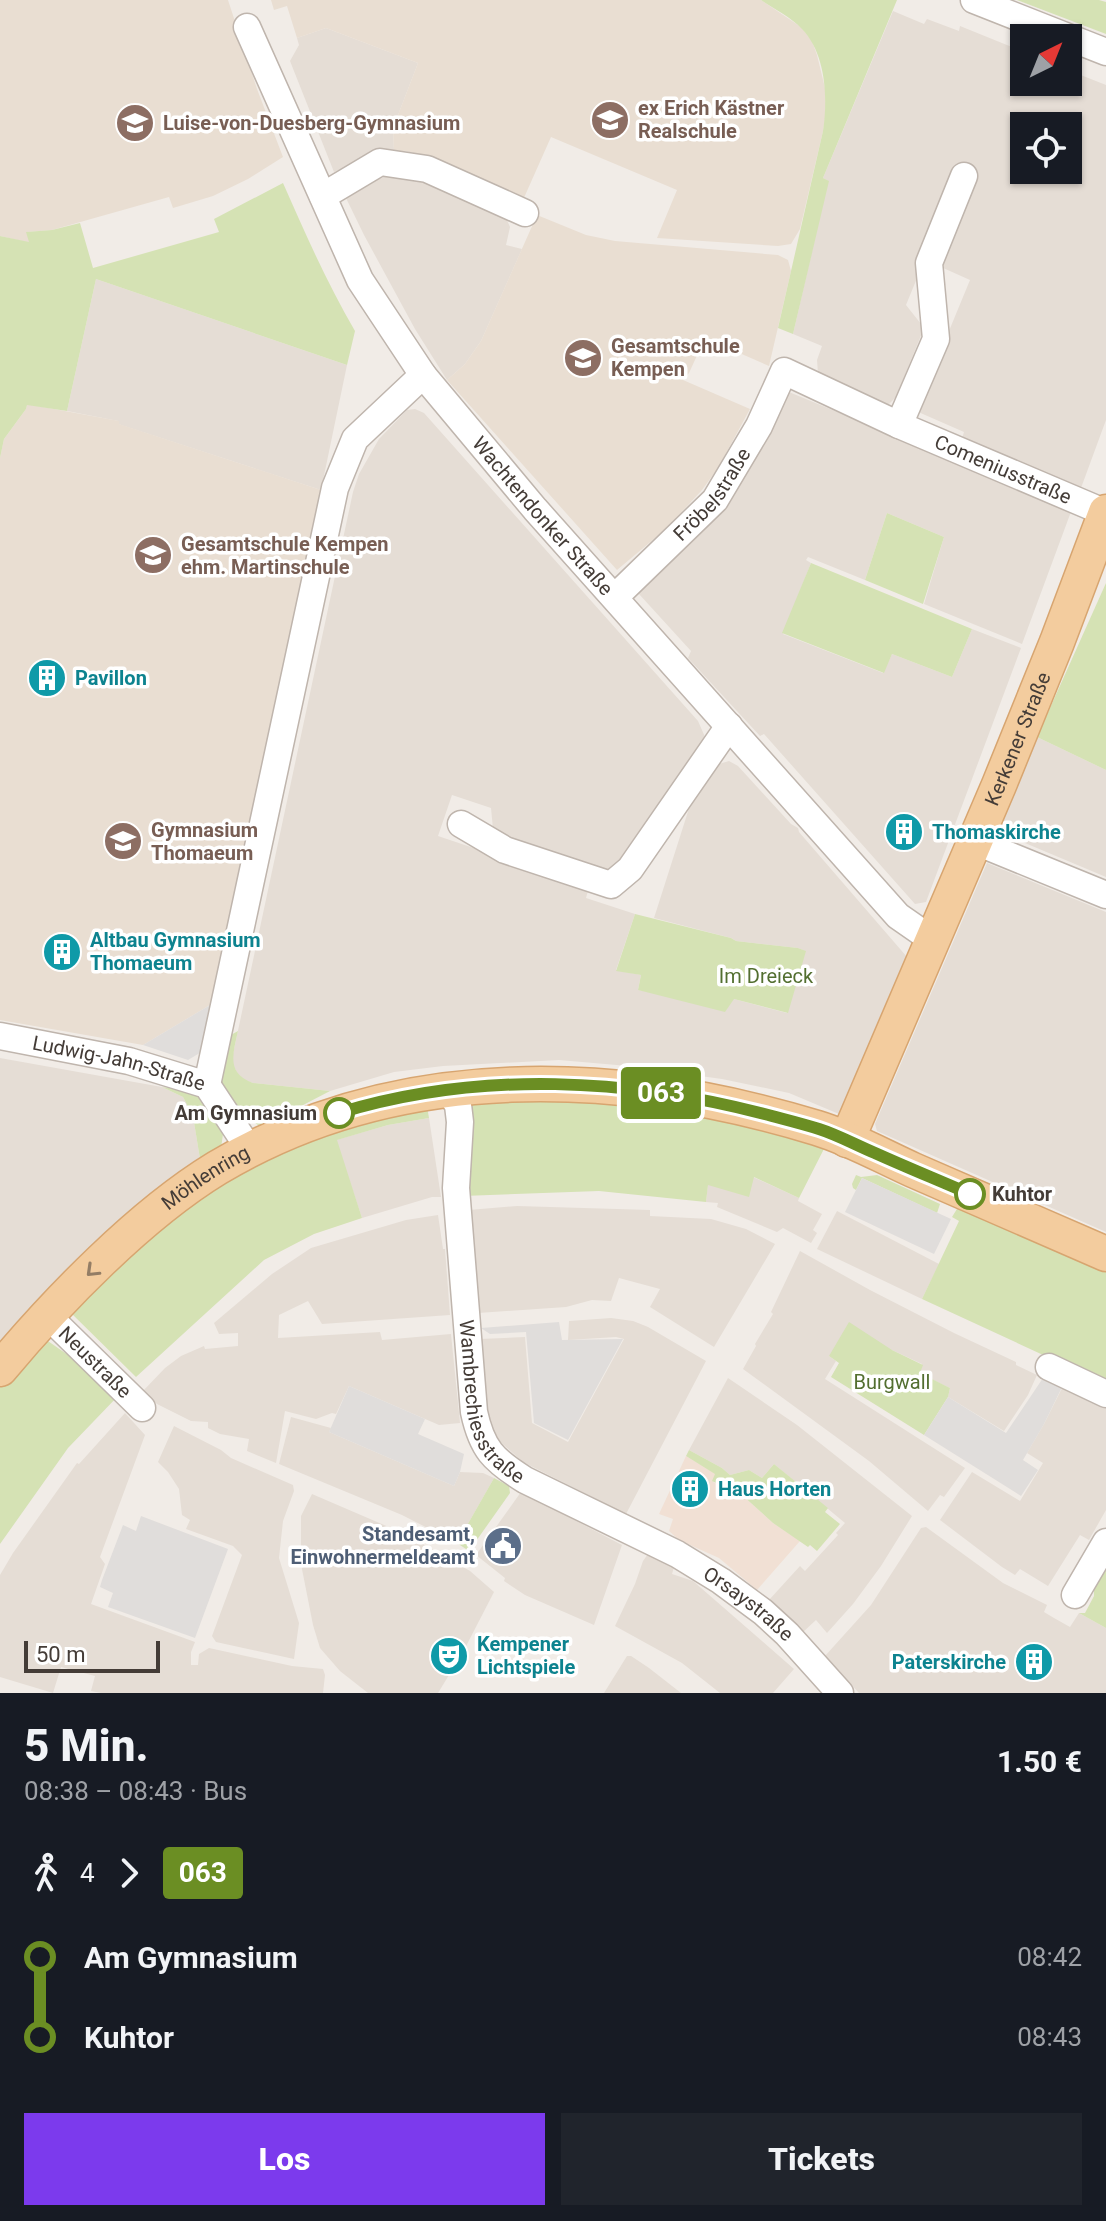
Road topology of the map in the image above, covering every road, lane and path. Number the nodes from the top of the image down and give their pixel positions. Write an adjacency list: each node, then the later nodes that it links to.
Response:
1 (974, 0): 3 (street)
2 (247, 27): 5 (street, Wachtendonker Straße)
3 (1106, 52)
4 (964, 176): 9 (street)
5 (323, 196): 6 (street); 8 (street, Wachtendonker Straße)
6 (525, 213)
7 (784, 371): 9 (street, Comeniusstraße); 11 (street, Fröbelstraße)
8 (423, 375): 11 (street, Wachtendonker Straße); 18 (street)
9 (899, 425): 10 (street, Comeniusstraße)
10 (1106, 513): 14 (main road, Kerkener Straße)
11 (615, 597): 12 (street, Wachtendonker Straße)
12 (729, 726): 13 (street); 16 (street, Wachtendonker Straße)
13 (461, 824)
14 (974, 841): 15 (street); 16 (main road, Kerkener Straße)
15 (1106, 895)
16 (933, 937): 20 (main road, Kerkener Straße)
17 (0, 1036): 18 (street, Ludwig-Jahn-Straße)
18 (207, 1085): 21 (street, Ludwig-Jahn-Straße)
19 (447, 1089): 20 (main road, Möhlenring); 21 (main road, Möhlenring); 28 (street, Wambrechiesstraße)
20 (847, 1140): 22 (main road, Möhlenring)
21 (250, 1150): 23 (main road, Möhlenring, one-way to 23)
22 (1106, 1254)
23 (48, 1316): 25 (main road, Möhlenring); 27 (street, Neustraße)
24 (1049, 1367): 26 (street)
25 (0, 1369)
26 (1106, 1394)
27 (142, 1408)
28 (639, 1536): 31 (street, Orsaystraße)
29 (1106, 1542): 30 (street)
30 (1075, 1595)
31 (840, 1693)

